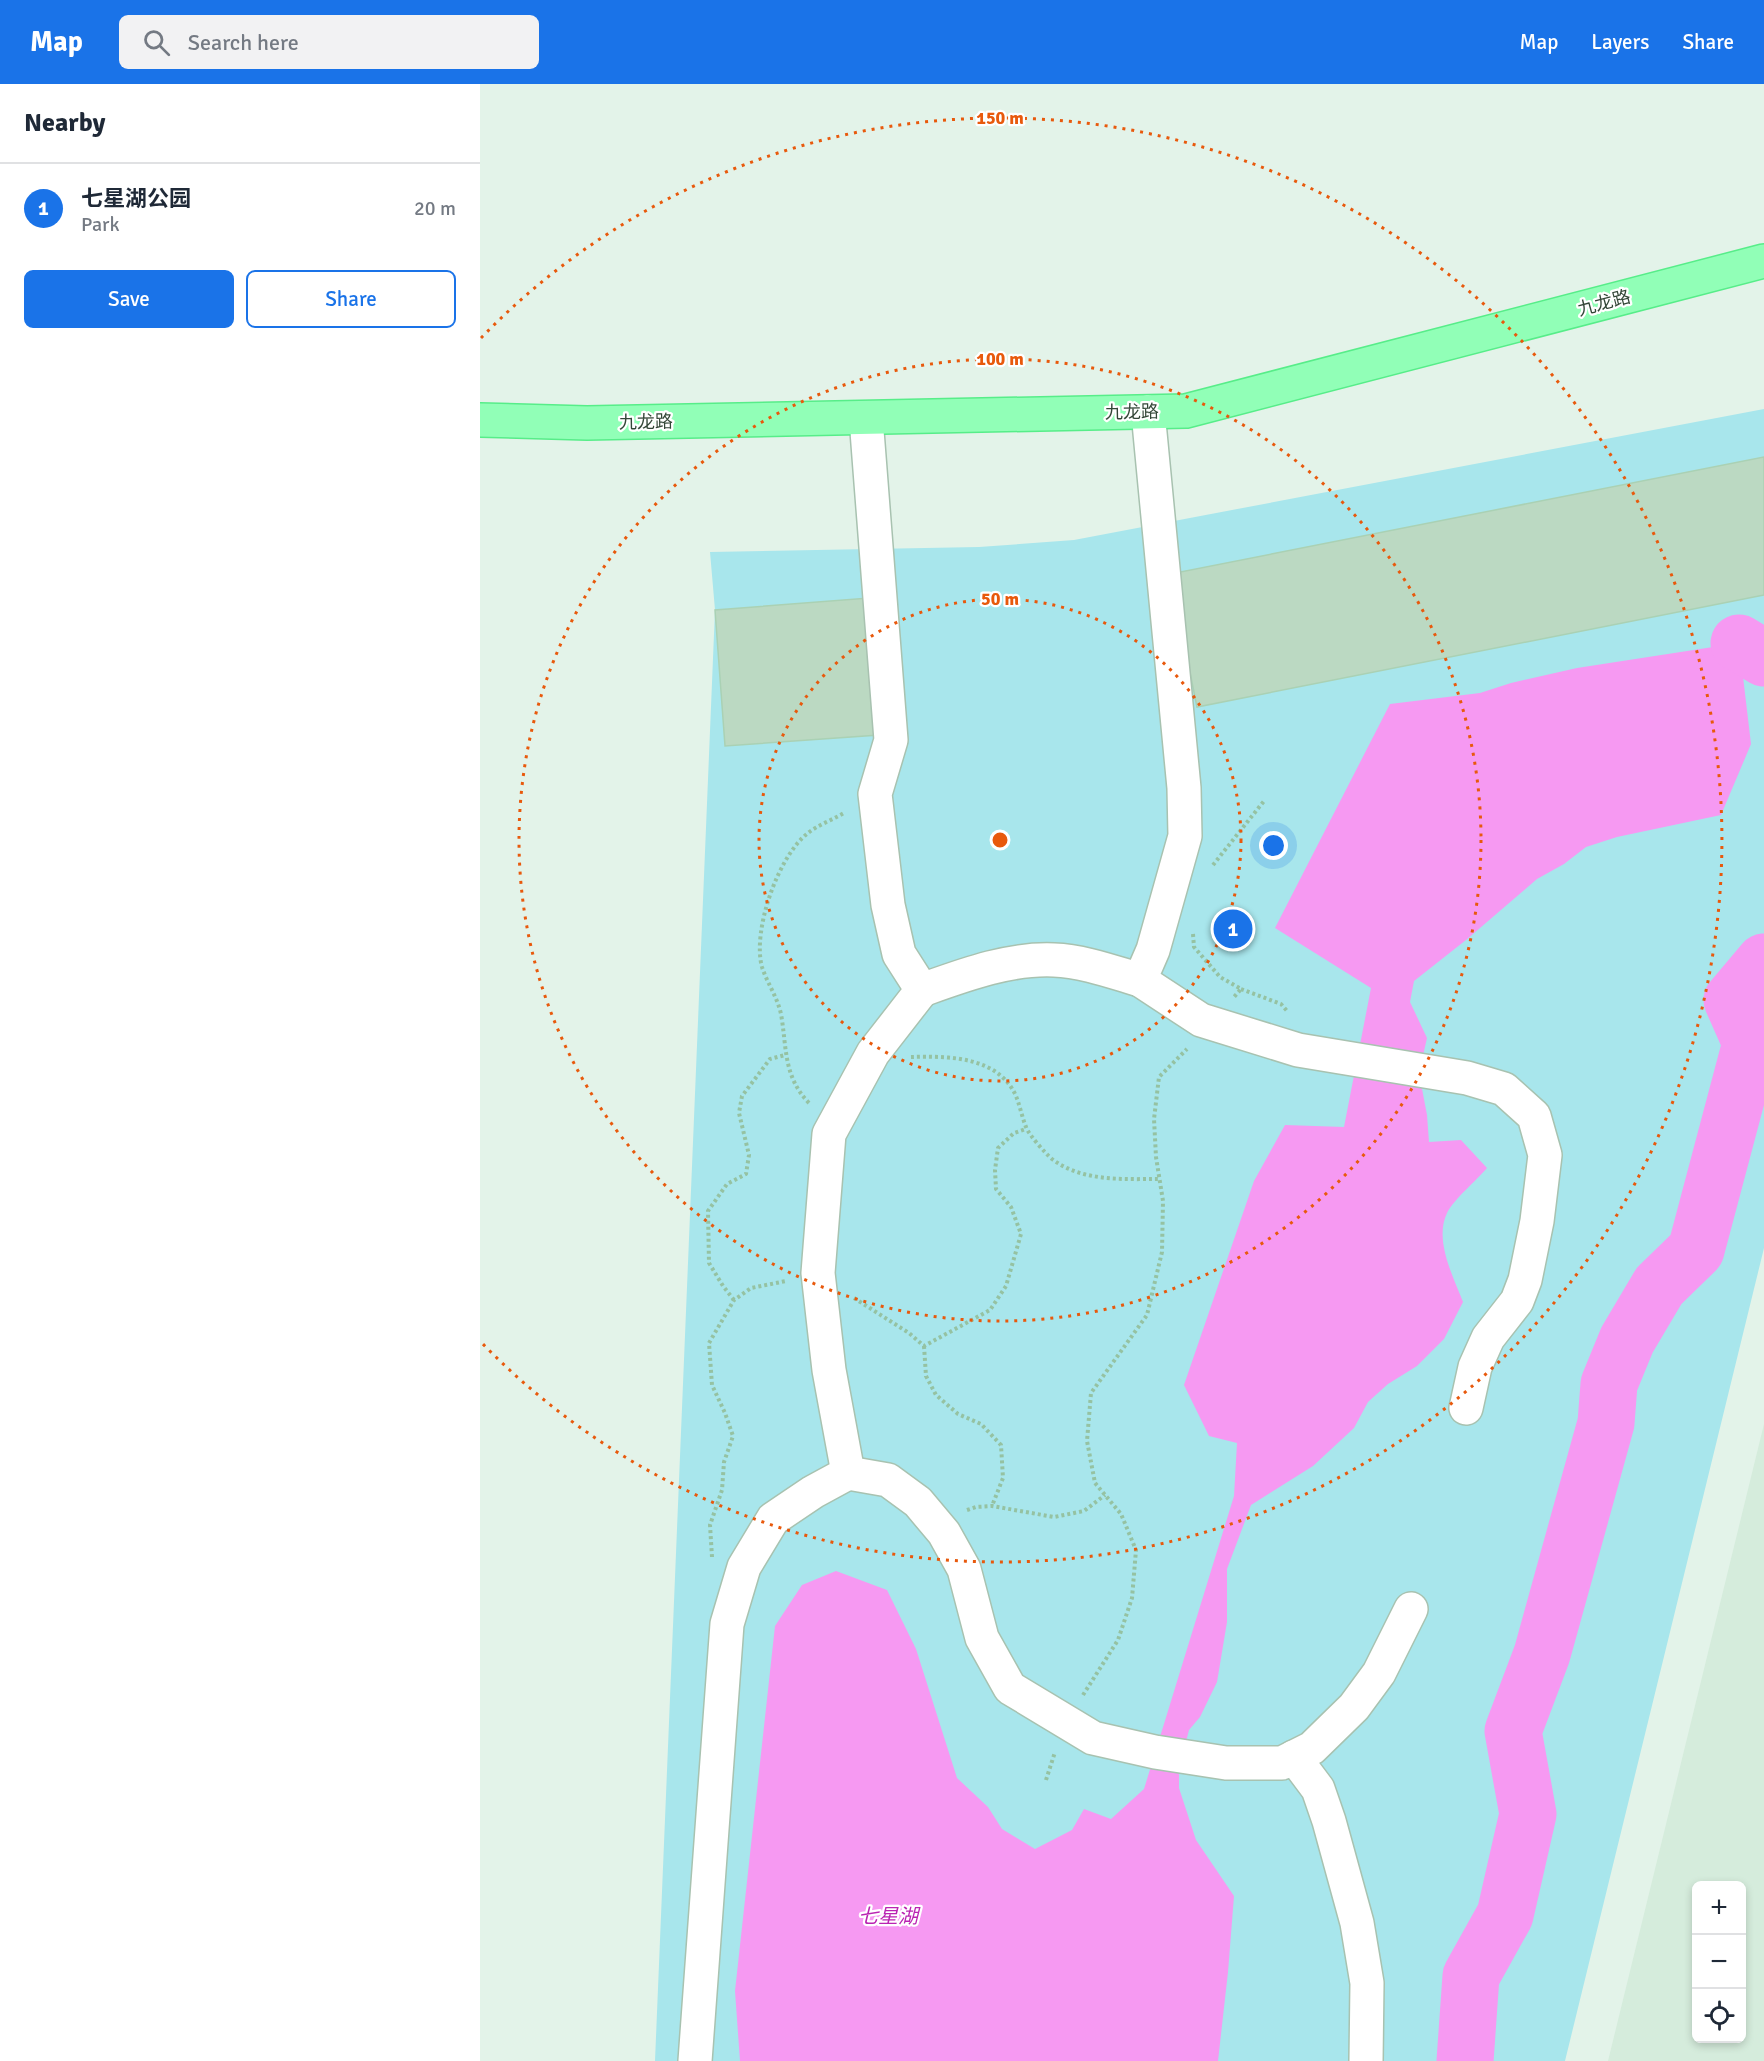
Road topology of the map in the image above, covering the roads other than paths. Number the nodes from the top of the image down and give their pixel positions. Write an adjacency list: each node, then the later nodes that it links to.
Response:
1 (1764, 261): 2 (main road, 九龙路)
2 (1148, 412): 3 (main road, 九龙路); 5 (lane)
3 (866, 418): 4 (main road, 九龙路); 6 (lane)
4 (480, 420)
5 (1140, 980): 6 (lane); 7 (lane)
6 (922, 990): 8 (lane)
7 (1466, 1408)
8 (848, 1473): 10 (lane); 11 (lane)
9 (1411, 1609): 10 (lane)
10 (1294, 1757): 12 (lane)
11 (695, 2061)
12 (1366, 2061)

